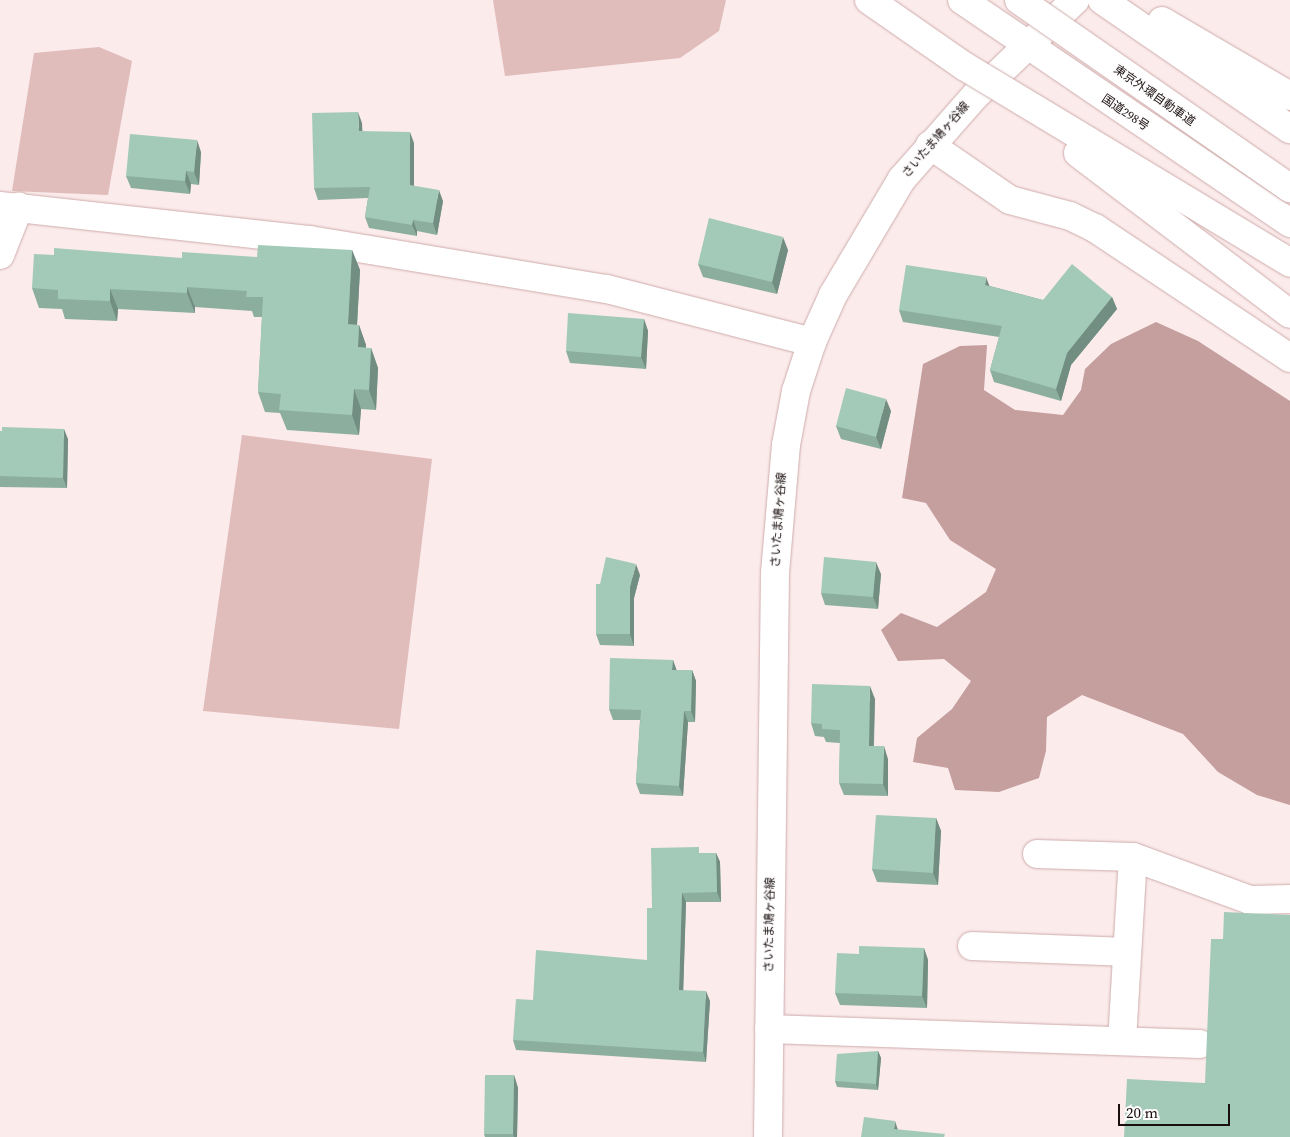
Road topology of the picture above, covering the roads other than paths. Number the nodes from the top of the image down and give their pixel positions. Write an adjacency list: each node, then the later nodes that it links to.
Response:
1 (869, 0): 9 (main road, bridge)
2 (962, 0): 8 (main road, 国道298号)
3 (1019, 0): 14 (main road, 東京外環自動車道, bridge)
4 (1075, 0): 8 (main road, さいたま鳩ヶ谷線)
5 (1102, 0): 12 (main road)
6 (1126, 0): 11 (main road)
7 (1163, 0): 10 (main road)
8 (1026, 46): 13 (main road, さいたま鳩ヶ谷線); 16 (main road, 国道298号)
9 (964, 66): 18 (main road, bridge); 19 (main road, bridge)
10 (1290, 91)
11 (1290, 96)
12 (1290, 129)
13 (930, 145): 20 (main road, さいたま鳩ヶ谷線); 21 (main road)
14 (1290, 188)
15 (10, 206): 17 (main road); 20 (main road)
16 (1290, 223)
17 (0, 254)
18 (1290, 264)
19 (1290, 314)
20 (812, 342): 27 (main road, さいたま鳩ヶ谷線)
21 (1290, 358)
22 (1037, 854): 23 (main road)
23 (1133, 857): 24 (main road); 26 (main road)
24 (1290, 899)
25 (972, 946): 26 (main road)
26 (1127, 952): 28 (main road)
27 (769, 1029): 28 (main road); 30 (main road, さいたま鳩ヶ谷線)
28 (1122, 1041): 29 (main road)
29 (1200, 1044)
30 (768, 1137)

